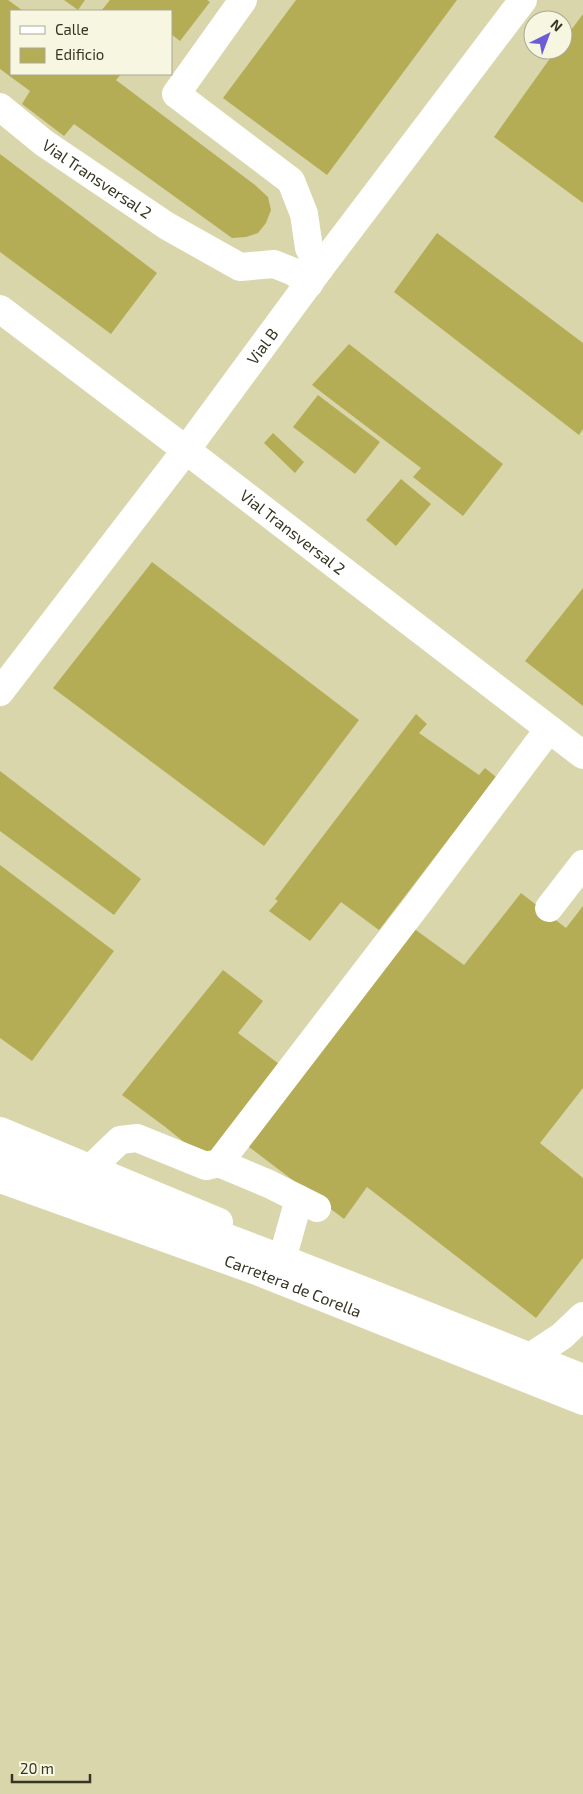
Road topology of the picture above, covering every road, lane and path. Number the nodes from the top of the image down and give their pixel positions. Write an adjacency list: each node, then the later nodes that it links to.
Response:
1 (243, 0): 4 (street)
2 (523, 0): 4 (street, Vial B)
3 (0, 107): 4 (street, Vial Transversal 2)
4 (314, 276): 6 (street, Vial B)
5 (0, 309): 6 (street, Vial Transversal 2)
6 (186, 450): 7 (street, Vial B); 8 (street, Vial Transversal 2)
7 (0, 692)
8 (549, 729): 9 (street, Vial Transversal 2); 15 (street)
9 (583, 755)
10 (583, 864): 11 (street)
11 (549, 908)
12 (0, 1131): 16 (street, Carretera de Corella)
13 (0, 1146): 18 (street)
14 (0, 1157): 20 (street, Carretera de Corella)
15 (219, 1163): 16 (street); 19 (street)
16 (91, 1168): 18 (street, Carretera de Corella)
17 (0, 1179): 24 (street, Carretera de Corella)
18 (122, 1181): 19 (street, Carretera de Corella)
19 (285, 1248): 20 (street, Carretera de Corella)
20 (365, 1291): 22 (street, Carretera de Corella)
21 (583, 1316): 22 (street)
22 (530, 1357): 23 (street, Carretera de Corella)
23 (583, 1378)
24 (583, 1401)

